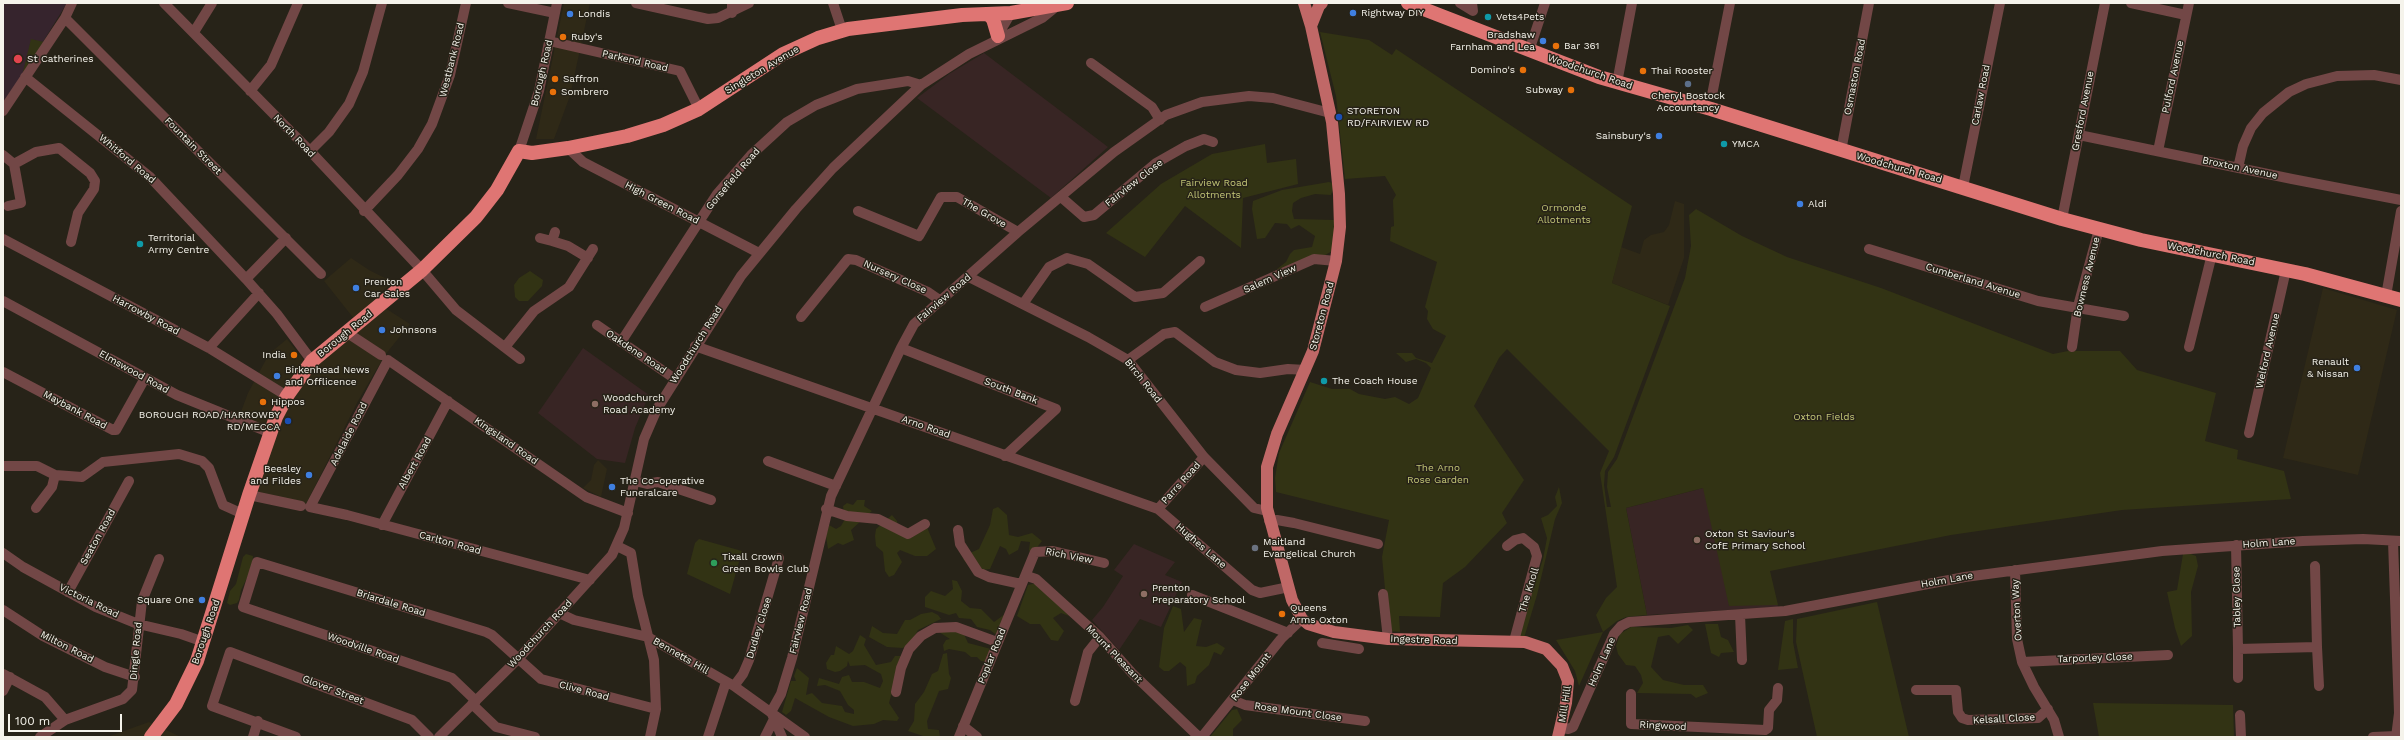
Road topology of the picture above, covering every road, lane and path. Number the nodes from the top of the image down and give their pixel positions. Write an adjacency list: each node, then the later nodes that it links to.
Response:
1 (72, 3): 30 (street)
2 (164, 3): 34 (street, North Road)
3 (212, 3): 34 (street)
4 (298, 3): 43 (street)
5 (382, 3): 55 (street)
6 (466, 3): 63 (street, Westbank Road)
7 (508, 3): 25 (street)
8 (636, 3): 26 (street)
9 (749, 3): 26 (street)
10 (833, 3): 32 (street)
11 (1304, 3): 31 (main road, Storeton Road)
12 (1322, 3): 31 (main road)
13 (1408, 3): 37 (highway, Woodchurch Road)
14 (1460, 3): 15 (street)
15 (1472, 3)
16 (1545, 3): 37 (street)
17 (1632, 3): 41 (street)
18 (1730, 3): 44 (street)
19 (1869, 3): 53 (street, Osmaston Road)
20 (2000, 3): 59 (street, Carlaw Road)
21 (2105, 3): 49 (street, Gresford Avenue)
22 (2131, 3): 29 (street)
23 (2189, 3): 29 (street, Pulford Avenue)
24 (1061, 4): 27 (highway); 33 (street, Woodchurch Road)
25 (556, 8): 36 (street, Borough Road)
26 (732, 8)
27 (1014, 12): 28 (highway, Singleton Avenue); 33 (street); 35 (street, Woodchurch Road)
28 (988, 14): 32 (highway, Singleton Avenue); 35 (highway)
29 (2186, 15): 54 (street, Pulford Avenue)
30 (65, 18): 39 (street); 70 (street, Fountain Street)
31 (1311, 26): 47 (main road, Storeton Road)
32 (842, 30): 45 (highway, Singleton Avenue)
33 (1016, 30): 35 (street, Woodchurch Road)
34 (194, 32): 43 (street, North Road)
35 (996, 38): 42 (street, Woodchurch Road)
36 (549, 41): 45 (street, Parkend Road); 52 (street, Borough Road)
37 (1529, 51): 41 (highway, Woodchurch Road)
38 (1092, 63): 48 (street)
39 (25, 77): 46 (street); 85 (street, Whitford Road)
40 (2401, 80): 58 (street)
41 (1617, 82): 53 (highway, Woodchurch Road)
42 (921, 85): 67 (street, Gorsefield Road); 76 (street, Woodchurch Road)
43 (250, 91): 55 (street, North Road)
44 (1712, 95)
45 (699, 109): 51 (highway, Singleton Avenue)
46 (3, 111)
47 (1330, 113): 48 (street, Fairview Road); 80 (main road, Storeton Road)
48 (1160, 120): 60 (street, Fairview Road)
49 (2079, 135): 54 (street, Broxton Avenue); 66 (street, Gresford Avenue)
50 (1213, 142): 60 (street, Fairview Close)
51 (568, 148): 52 (highway, Singleton Avenue); 67 (street, High Green Road)
52 (519, 151): 81 (highway, Borough Road)
53 (1841, 151): 59 (highway, Woodchurch Road)
54 (2158, 151): 58 (street, Broxton Avenue)
55 (310, 152): 63 (street, North Road)
56 (3, 155): 57 (street)
57 (14, 164): 62 (street); 73 (street)
58 (2238, 168): 61 (street, Broxton Avenue)
59 (1963, 187): 66 (highway, Woodchurch Road)
60 (1061, 197): 69 (street, Fairview Road)
61 (2401, 200)
62 (8, 206)
63 (364, 211): 81 (street, North Road)
64 (858, 211): 69 (street, The Grove)
65 (2401, 211): 87 (street)
66 (2062, 219): 68 (highway, Woodchurch Road)
67 (698, 221): 76 (street, High Green Road); 98 (street, Gorsefield Road)
68 (2099, 229): 77 (highway, Woodchurch Road); 92 (street, Bowness Avenue)
69 (1018, 232): 84 (street, Fairview Road)
70 (286, 238): 83 (street, Fountain Street); 85 (street)
71 (540, 238): 78 (street)
72 (3, 239): 103 (street, Harrowby Road)
73 (71, 242)
74 (593, 249): 78 (street)
75 (1869, 250): 92 (street, Cumberland Avenue)
76 (760, 253): 99 (street, Woodchurch Road)
77 (2212, 254): 82 (highway, Woodchurch Road); 102 (street)
78 (588, 258): 100 (street)
79 (1200, 261): 91 (street)
80 (1336, 261): 93 (street, Salem View); 109 (main road, Storeton Road)
81 (422, 270): 97 (highway, Borough Road); 100 (street, North Road)
82 (2286, 270): 87 (highway, Woodchurch Road); 117 (street, Welford Avenue)
83 (321, 274)
84 (969, 277): 90 (street, Fairview Road); 91 (street, Birch Road)
85 (246, 278): 86 (street, Whitford Road)
86 (259, 293): 103 (street); 108 (street, Whitford Road)
87 (2386, 296): 88 (highway, Woodchurch Road)
88 (2401, 300)
89 (3, 301): 111 (street, Elmswood Road)
90 (941, 301): 94 (street, Nursery Close); 104 (street, Fairview Road)
91 (1023, 304): 107 (street, Birch Road)
92 (2078, 306): 95 (street, Cumberland Avenue); 101 (street, Bowness Avenue)
93 (1205, 307)
94 (801, 316)
95 (2124, 316)
96 (597, 325): 98 (street, Oakdene Road)
97 (346, 332): 105 (street, Kingsland Road); 108 (highway, Borough Road)
98 (621, 342): 112 (street, Oakdene Road)
99 (694, 346): 112 (street, Woodchurch Road); 115 (street, Arno Road)
100 (505, 347): 106 (street, North Road)
101 (2072, 347)
102 (2189, 347)
103 (209, 348): 113 (street, Harrowby Road)
104 (900, 348): 115 (street, Fairview Road); 118 (street, South Bank)
105 (385, 358): 114 (street, Kingsland Road); 128 (street, Adelaide Road)
106 (520, 359)
107 (1128, 360): 109 (street); 119 (street, Birch Road)
108 (312, 361): 113 (highway, Borough Road)
109 (1306, 370): 134 (main road, Storeton Road)
110 (3, 373): 111 (street, Maybank Road)
111 (145, 378): 116 (street, Elmswood Road)
112 (675, 379): 124 (street, Woodchurch Road)
113 (287, 396): 116 (highway, Borough Road)
114 (448, 401): 132 (street, Kingsland Road); 136 (street, Albert Road)
115 (872, 408): 118 (street, Arno Road); 125 (street, Fairview Road)
116 (271, 432): 126 (highway, Borough Road)
117 (2249, 433)
118 (1005, 456): 131 (street, Arno Road)
119 (1204, 457): 131 (street, Parrs Road); 134 (street, Birch Road)
120 (768, 461): 125 (street)
121 (3, 466): 122 (street)
122 (55, 475): 129 (street); 133 (street)
123 (129, 481): 153 (street, Seaton Road)
124 (635, 481): 127 (street); 132 (street, Woodchurch Road)
125 (836, 486): 130 (street, Fairview Road)
126 (249, 494): 128 (street, Carlton Road); 133 (highway, Borough Road)
127 (711, 500)
128 (306, 507): 136 (street, Carlton Road)
129 (36, 508)
130 (826, 509): 135 (street); 194 (street, Fairview Road)
131 (1158, 509): 152 (street, Hughes Lane)
132 (628, 513): 141 (street, Woodchurch Road)
133 (243, 514): 168 (highway, Borough Road)
134 (1268, 516): 139 (street); 152 (main road, Storeton Road)
135 (925, 524)
136 (382, 525): 150 (street, Carlton Road)
137 (958, 530): 151 (street, Mount Pleasant)
138 (2397, 541): 140 (street, Holm Lane); 160 (street)
139 (1378, 544)
140 (2236, 545): 149 (street, Holm Lane); 174 (street, Tabley Close)
141 (617, 546): 150 (street, Woodchurch Road); 164 (street)
142 (1507, 546): 167 (street, The Knoll)
143 (3, 553): 153 (street, Victoria Road)
144 (159, 559): 161 (street, Dingle Road)
145 (257, 562): 176 (street, Briardale Road); 191 (street, Woodville Road)
146 (774, 563): 182 (street, Dudley Close)
147 (1104, 563): 151 (street, Rich View)
148 (2316, 566): 172 (street)
149 (2015, 570): 158 (street, Holm Lane); 178 (street, Overton Way)
150 (590, 580): 157 (street, Woodchurch Road)
151 (1024, 580): 165 (street, Mount Pleasant); 169 (street, Poplar Road)
152 (1289, 587): 159 (main road, Storeton Road)
153 (68, 592): 161 (street, Victoria Road)
154 (1383, 594): 166 (street)
155 (1192, 595): 163 (street)
156 (3, 610): 180 (street, Milton Road)
157 (559, 613): 164 (street, Bennetts Hill); 176 (street, Woodchurch Road)
158 (1740, 615): 177 (street); 200 (street, Holm Lane)
159 (1302, 619): 162 (main road, Ingestre Road); 163 (street, Rose Mount)
160 (2399, 623): 220 (street)
161 (138, 624): 168 (street, Victoria Road); 180 (street, Dingle Road)
162 (1334, 632): 166 (main road, Ingestre Road); 171 (street)
163 (1288, 633): 189 (street, Rose Mount)
164 (648, 637): 182 (street, Bennetts Hill); 192 (street)
165 (1100, 637): 190 (street); 216 (street, Mount Pleasant)
166 (1388, 639): 167 (main road, Ingestre Road)
167 (1514, 641): 200 (main road, Mill Hill)
168 (204, 642): 203 (highway, Borough Road)
169 (997, 642): 187 (street); 199 (street, Poplar Road)
170 (1322, 643): 171 (street)
171 (1332, 645): 173 (street)
172 (2318, 648): 174 (street); 183 (street)
173 (1359, 649)
174 (2238, 650): 181 (street, Tabley Close)
175 (2168, 655): 178 (street, Tarporley Close)
176 (518, 658): 191 (street, Woodchurch Road); 192 (street, Clive Road)
177 (1742, 660)
178 (2022, 662): 193 (street, Overton Way)
179 (7, 675): 186 (street); 196 (street)
180 (135, 677): 196 (street, Dingle Road)
181 (2238, 678)
182 (730, 684): 194 (street, Bennetts Hill); 210 (street, Dudley Close)
183 (2319, 686)
184 (1778, 688): 201 (street, Ringwood)
185 (1916, 690): 193 (street, Kelsall Close)
186 (3, 691)
187 (896, 692)
188 (1631, 694): 201 (street, Ringwood)
189 (1233, 700): 198 (street, Rose Mount Close); 216 (street, Rose Mount)
190 (1075, 701)
191 (474, 703): 207 (street, Woodchurch Road); 208 (street, Woodville Road)
192 (656, 709): 209 (street)
193 (2048, 709): 217 (street, Overton Way)
194 (772, 715): 211 (street, Fairview Road); 212 (street); 213 (street, Bennetts Hill)
195 (2240, 715): 218 (street)
196 (65, 720): 202 (street, Dingle Road)
197 (258, 721): 204 (street); 205 (street); 206 (street, Glover Street)
198 (1365, 721)
199 (964, 726): 214 (street, Poplar Road); 215 (street)
200 (1559, 732)
201 (1702, 732)
202 (40, 737)
203 (151, 737)
204 (253, 737)
205 (296, 737)
206 (429, 737)
207 (439, 737)
208 (535, 737)
209 (650, 737)
210 (708, 737)
211 (764, 737)
212 (782, 737)
213 (805, 737)
214 (959, 737)
215 (976, 737)
216 (1201, 737)
217 (2059, 737)
218 (2241, 737)
219 (2373, 737): 220 (street)
220 (2396, 737)

